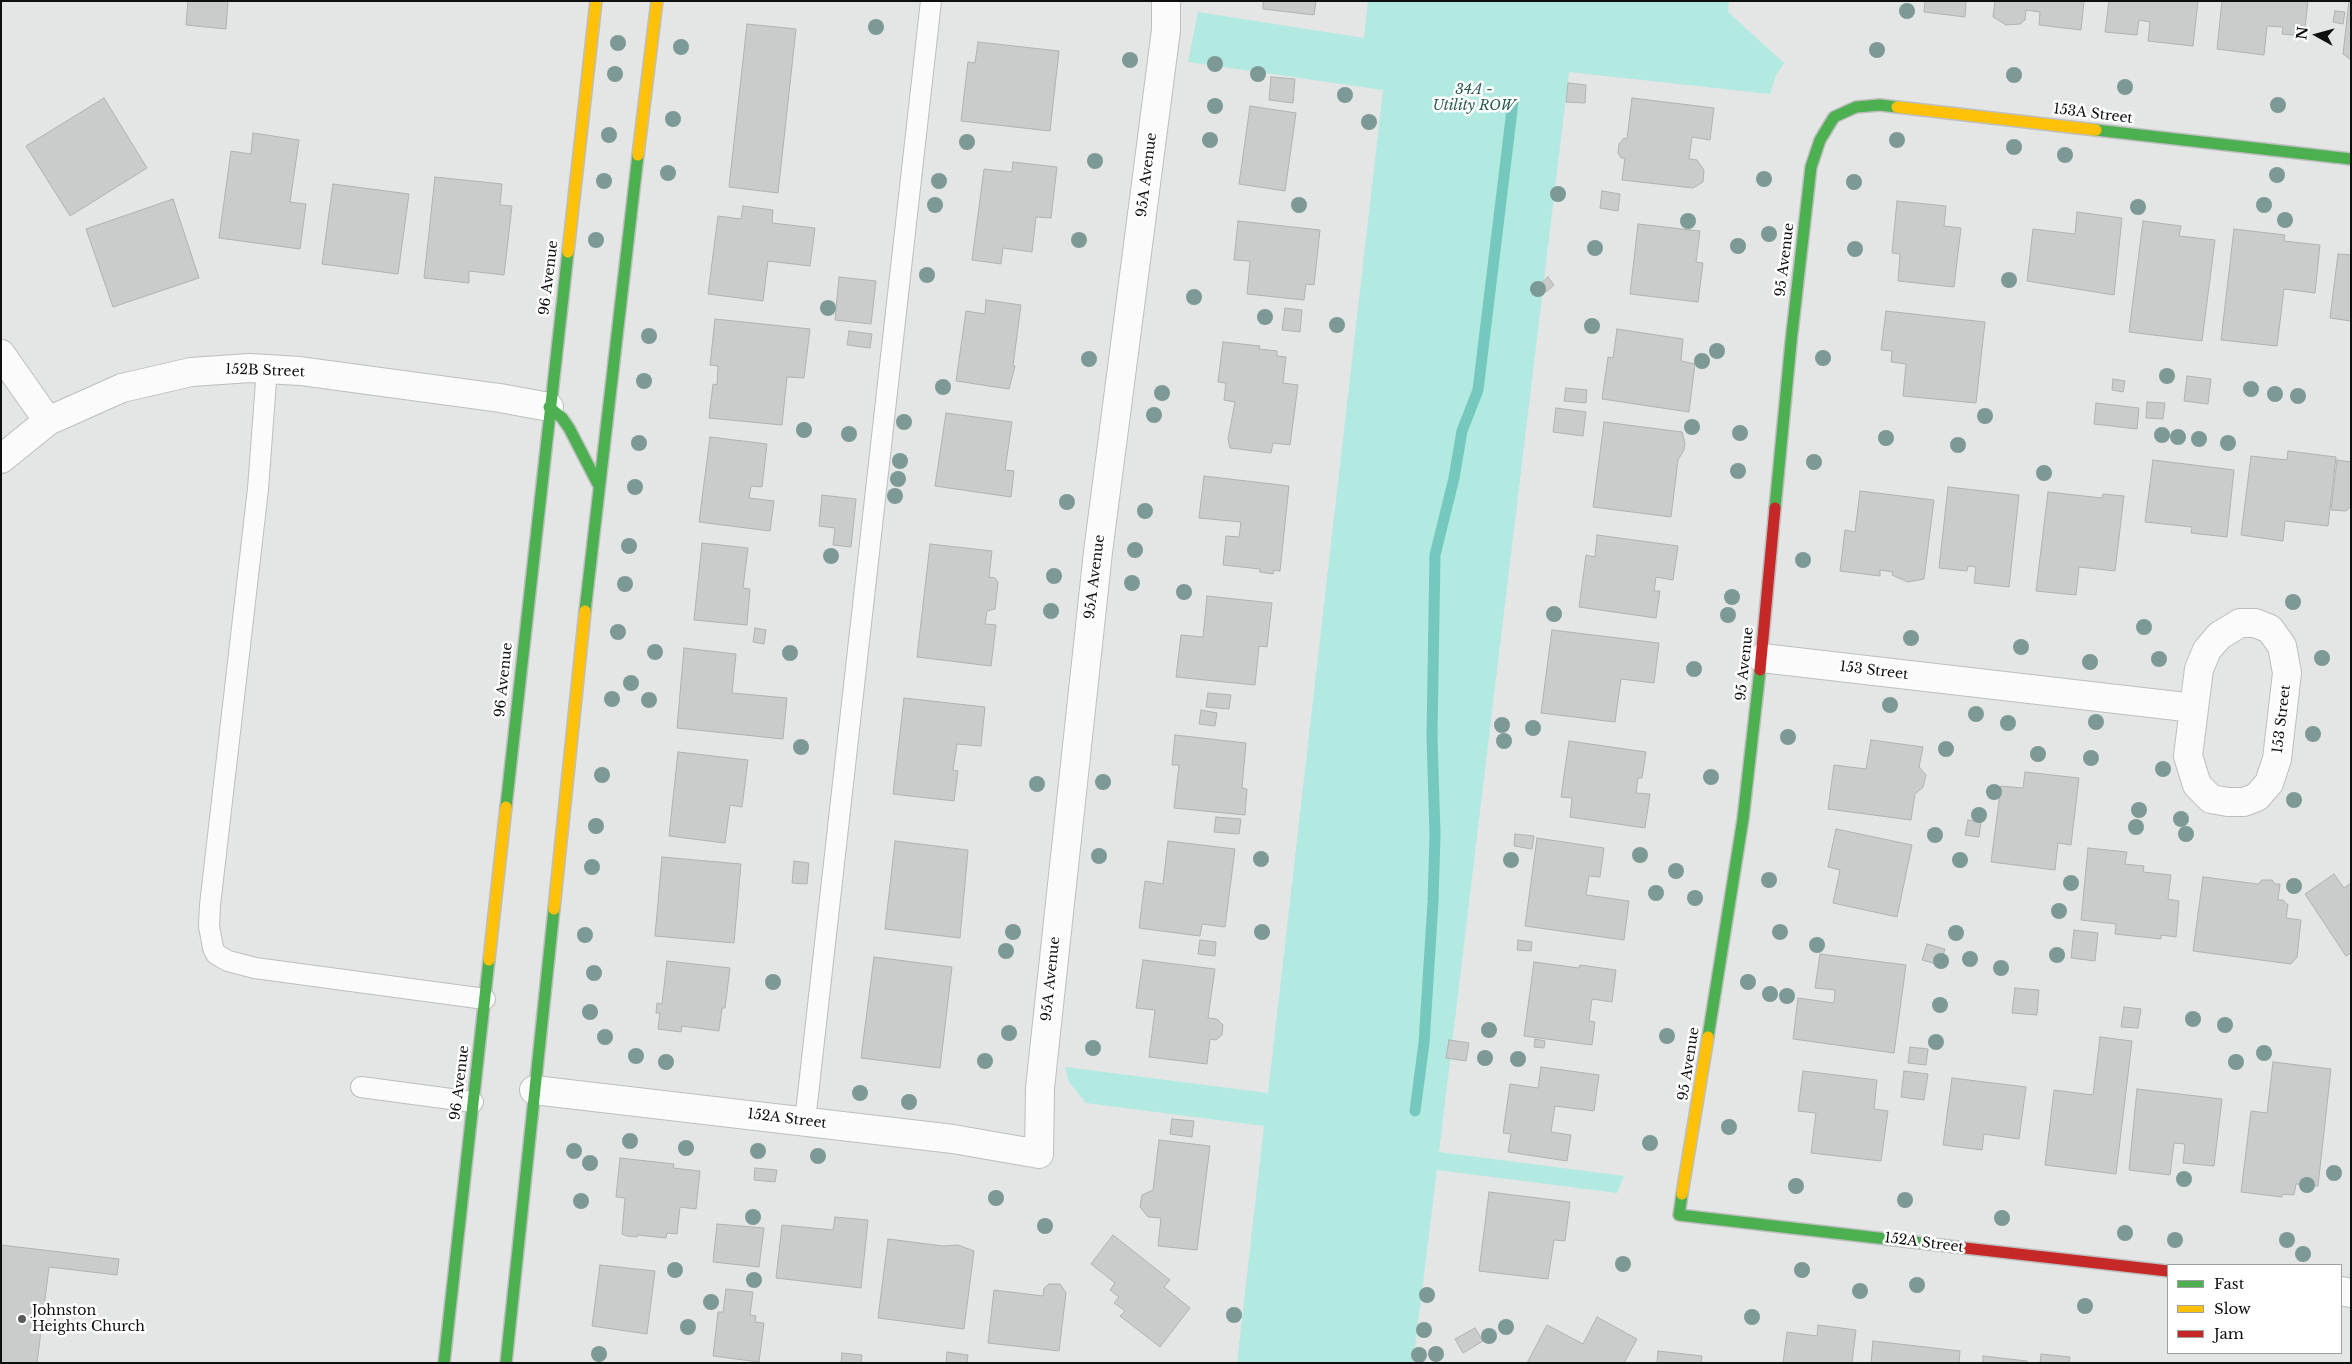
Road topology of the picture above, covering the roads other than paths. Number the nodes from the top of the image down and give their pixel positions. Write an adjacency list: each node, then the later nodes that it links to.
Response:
1 (596, 1): 9 (main road, 96 Avenue)
2 (657, 1): 12 (main road)
3 (932, 1): 19 (lane)
4 (1166, 1): 20 (street, 95A Avenue)
5 (1834, 117): 6 (main road, 153A Street); 13 (main road, 95 Avenue)
6 (2351, 159)
7 (1, 354): 10 (street)
8 (267, 368): 9 (street, 152B Street); 10 (street, 152B Street); 15 (lane)
9 (549, 407): 12 (main road); 15 (main road, 96 Avenue)
10 (48, 421): 11 (street, 152B Street)
11 (1, 460)
12 (598, 484): 17 (main road)
13 (1762, 658): 14 (street, 153 Street); 21 (main road, 95 Avenue)
14 (2194, 708): 14 (street, 153 Street)
15 (485, 999): 18 (main road, 96 Avenue)
16 (362, 1087): 18 (lane)
17 (534, 1090): 19 (street, 152A Street); 24 (main road)
18 (473, 1102): 23 (main road, 96 Avenue)
19 (805, 1121): 20 (street, 152A Street)
20 (1039, 1154)
21 (1679, 1215): 22 (main road, 152A Street)
22 (2167, 1272)
23 (444, 1363)
24 (506, 1363)

